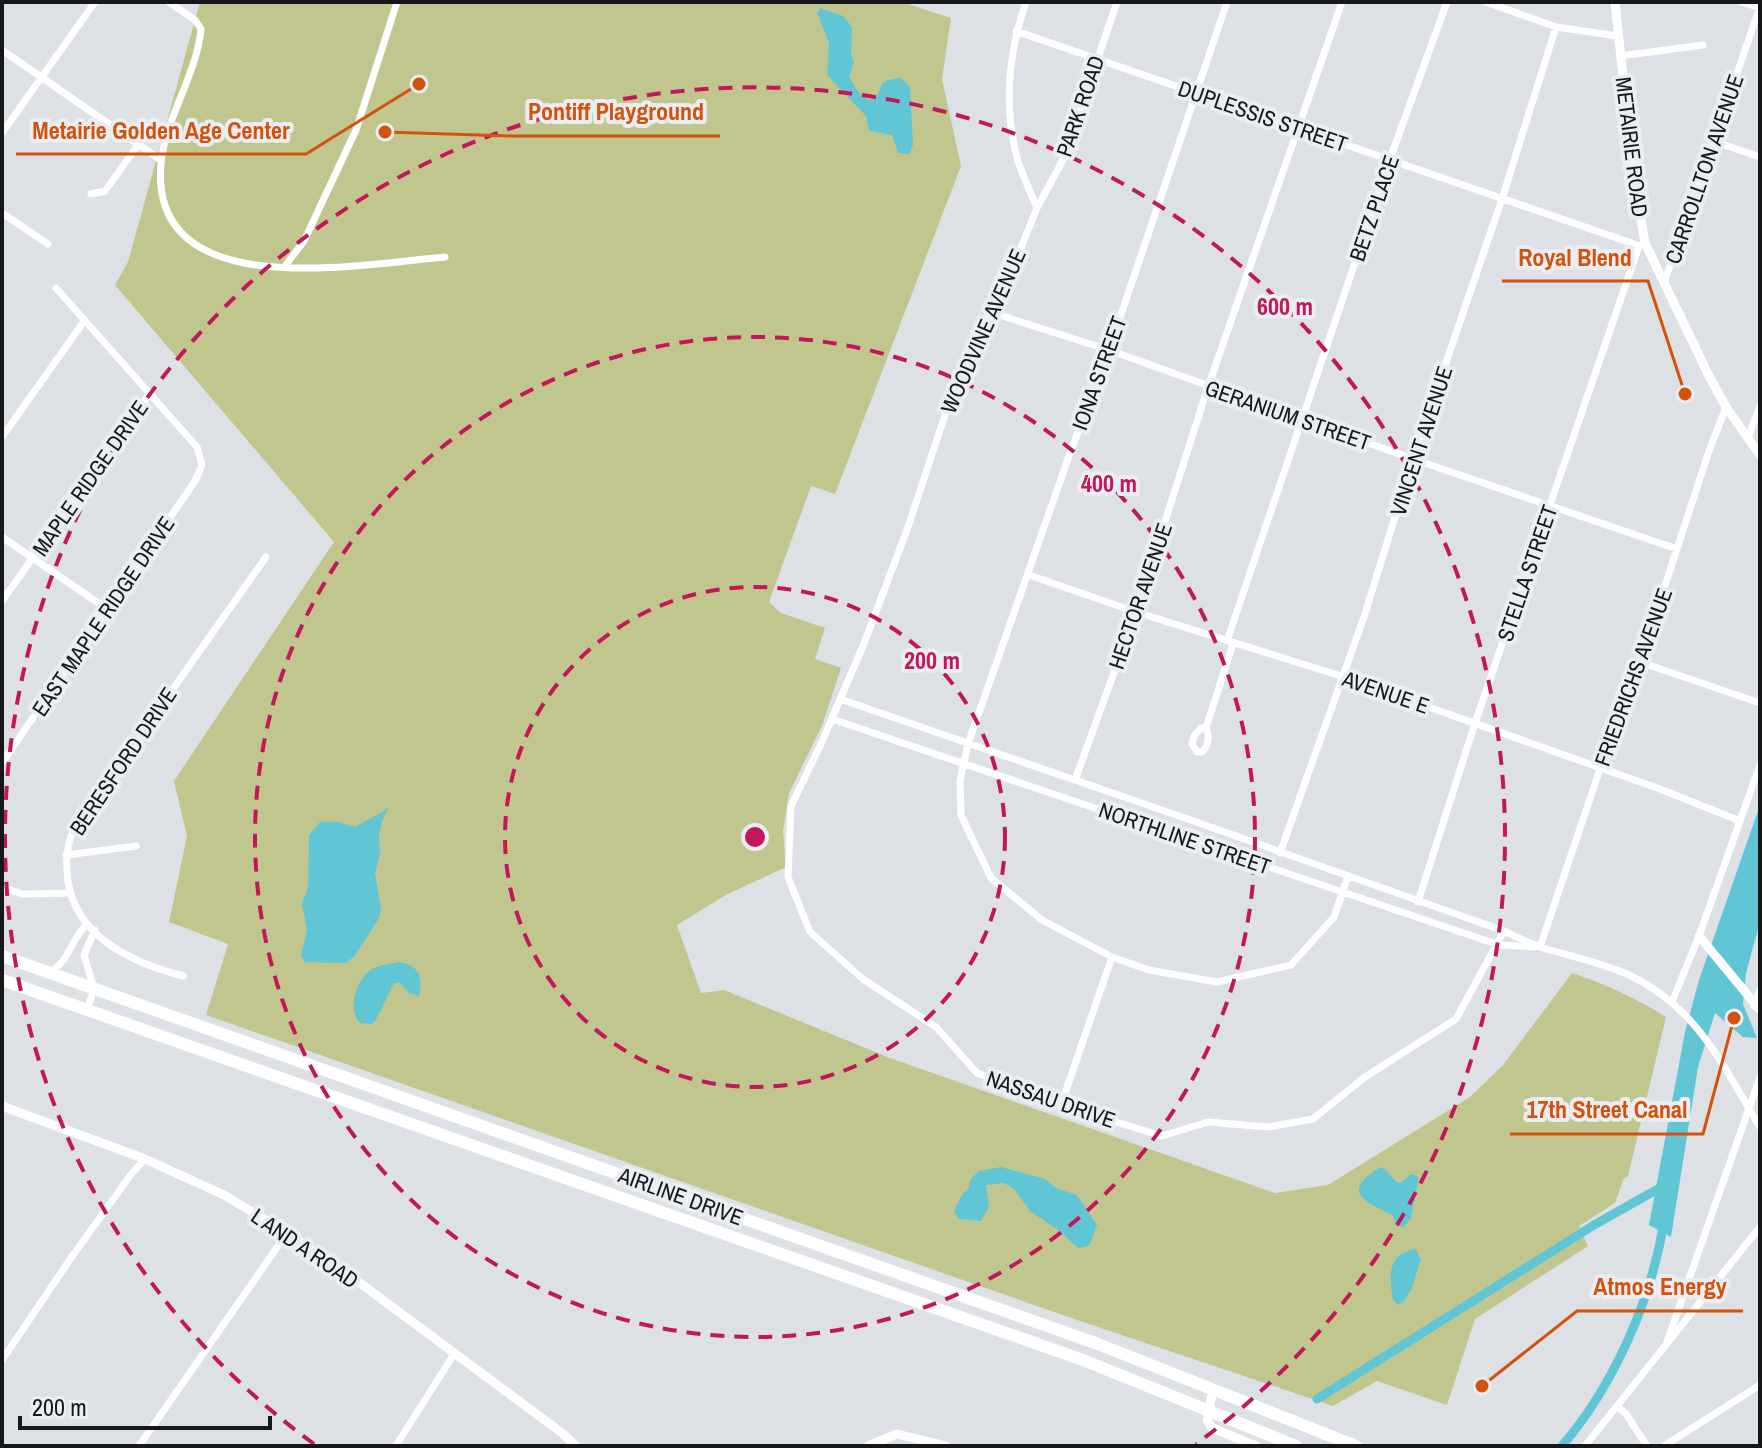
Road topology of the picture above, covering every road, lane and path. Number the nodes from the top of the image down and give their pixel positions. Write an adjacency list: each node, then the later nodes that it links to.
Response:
1 (95, 2): 20 (street)
2 (169, 2): 28 (street)
3 (397, 2): 36 (street)
4 (1026, 2): 14 (street)
5 (1117, 2): 19 (street, PARK ROAD)
6 (1227, 2): 21 (street, IONA STREET)
7 (1342, 2): 22 (street, HECTOR AVENUE)
8 (1447, 2): 27 (street, BETZ PLACE)
9 (1486, 2): 13 (street)
10 (1615, 2): 15 (street, METAIRIE ROAD)
11 (1742, 2): 12 (street)
12 (1760, 7): 24 (street, CARROLLTON AVENUE)
13 (1556, 27): 15 (street); 30 (street, VINCENT AVENUE)
14 (1016, 31): 19 (street, DUPLESSIS STREET); 31 (street)
15 (1618, 36): 18 (street, METAIRIE ROAD)
16 (1703, 45): 18 (street)
17 (2, 50): 20 (street)
18 (1620, 56): 34 (street, METAIRIE ROAD)
19 (1097, 59): 21 (street, DUPLESSIS STREET); 31 (street, PARK ROAD)
20 (41, 77): 23 (street); 25 (street)
21 (1195, 92): 22 (street, DUPLESSIS STREET); 41 (street, IONA STREET)
22 (1298, 129): 27 (street, DUPLESSIS STREET); 42 (street, HECTOR AVENUE)
23 (2, 133)
24 (1713, 141): 26 (street); 37 (street, CARROLLTON AVENUE)
25 (138, 145): 28 (street); 29 (street)
26 (1760, 157)
27 (1390, 159): 30 (street, DUPLESSIS STREET); 46 (street, BETZ PLACE)
28 (161, 160): 36 (street)
29 (91, 194)
30 (1502, 199): 34 (street, DUPLESSIS STREET); 50 (street, VINCENT AVENUE)
31 (1037, 208): 39 (street, WOODVINE AVENUE)
32 (2, 213): 33 (street)
33 (48, 244)
34 (1642, 245): 37 (street, METAIRIE ROAD); 51 (street, STELLA STREET)
35 (445, 257): 36 (street)
36 (285, 266)
37 (1663, 285): 45 (street, METAIRIE ROAD)
38 (56, 288): 40 (street)
39 (990, 312): 41 (street, GERANIUM STREET); 63 (street, WOODVINE AVENUE)
40 (85, 320): 43 (street); 47 (street)
41 (1109, 350): 42 (street, GERANIUM STREET); 56 (street, IONA STREET)
42 (1208, 387): 46 (street, GERANIUM STREET); 59 (street, HECTOR AVENUE)
43 (150, 393): 55 (street, MAPLE RIDGE DRIVE); 58 (street, EAST MAPLE RIDGE DRIVE)
44 (1760, 406): 48 (street)
45 (1726, 407): 48 (street, METAIRIE ROAD); 53 (street, FRIEDRICHS AVENUE)
46 (1304, 420): 50 (street, GERANIUM STREET); 60 (street, BETZ PLACE)
47 (2, 437)
48 (1748, 438): 49 (street, METAIRIE ROAD)
49 (1760, 455)
50 (1413, 459): 51 (street, GERANIUM STREET); 62 (street, VINCENT AVENUE)
51 (1550, 506): 53 (street, GERANIUM STREET); 66 (street, STELLA STREET)
52 (2, 537): 55 (street)
53 (1677, 549): 61 (street, FRIEDRICHS AVENUE)
54 (266, 557): 77 (street, BERESFORD DRIVE)
55 (33, 558): 57 (street, MAPLE RIDGE DRIVE); 58 (street)
56 (1029, 575): 59 (street, AVENUE E); 68 (street, IONA STREET)
57 (2, 601)
58 (107, 609): 70 (street, EAST MAPLE RIDGE DRIVE)
59 (1136, 612): 60 (street, AVENUE E); 73 (street, HECTOR AVENUE)
60 (1230, 642): 62 (street, AVENUE E); 67 (street, BETZ PLACE)
61 (1640, 662): 64 (street); 72 (street, FRIEDRICHS AVENUE)
62 (1341, 676): 66 (street, AVENUE E); 76 (street, VINCENT AVENUE)
63 (840, 699): 65 (street, NASSAU DRIVE); 68 (street, NORTHLINE STREET)
64 (1760, 703)
65 (832, 719): 69 (street, NORTHLINE STREET); 103 (street, NASSAU DRIVE)
66 (1475, 723): 72 (street, AVENUE E); 82 (street, STELLA STREET)
67 (1206, 728)
68 (968, 744): 69 (street, IONA STREET); 73 (street, NORTHLINE STREET)
69 (964, 762): 80 (street, NORTHLINE STREET); 90 (street, IONA STREET)
70 (2, 763)
71 (1760, 765): 74 (street)
72 (1600, 769): 74 (street, AVENUE E); 88 (street, FRIEDRICHS AVENUE)
73 (1075, 780): 76 (street, NORTHLINE STREET)
74 (1740, 821): 86 (street)
75 (136, 846): 77 (street)
76 (1280, 853): 78 (street, NORTHLINE STREET)
77 (66, 855): 81 (street, BERESFORD DRIVE)
78 (1348, 876): 80 (street, IONA STREET); 82 (street, NORTHLINE STREET)
79 (2, 887): 81 (street)
80 (1342, 892): 87 (street, NORTHLINE STREET); 90 (street, IONA STREET)
81 (68, 893): 83 (street, BERESFORD DRIVE)
82 (1418, 902): 85 (street, NORTHLINE STREET)
83 (87, 924): 84 (street, BERESFORD DRIVE); 91 (street)
84 (95, 930): 92 (street, BERESFORD DRIVE); 94 (street)
85 (1504, 931): 87 (street, NASSAU DRIVE); 88 (street, NORTHLINE STREET)
86 (1699, 936): 96 (street); 97 (street)
87 (1499, 945): 88 (street, NORTHLINE STREET); 103 (street, NASSAU DRIVE)
88 (1540, 947): 96 (street, NORTHLINE STREET)
89 (2, 956): 91 (highway, AIRLINE DRIVE)
90 (1112, 957): 103 (street)
91 (48, 973): 94 (highway, AIRLINE DRIVE)
92 (183, 976)
93 (2, 980): 98 (highway, AIRLINE DRIVE)
94 (94, 989): 98 (street); 99 (highway, AIRLINE DRIVE)
95 (1760, 990): 97 (street)
96 (1672, 1002): 105 (street, NORTHLINE STREET)
97 (1757, 1008)
98 (87, 1010): 100 (highway, AIRLINE DRIVE)
99 (231, 1037): 100 (highway); 102 (highway, AIRLINE DRIVE)
100 (224, 1059): 106 (highway, AIRLINE DRIVE)
101 (1760, 1077): 105 (street)
102 (401, 1097): 106 (highway); 109 (highway, AIRLINE DRIVE)
103 (1061, 1105)
104 (2, 1106): 108 (street, L AND A ROAD)
105 (1748, 1109): 107 (street, NORTHLINE STREET); 113 (street)
106 (395, 1118): 112 (highway, AIRLINE DRIVE)
107 (1760, 1127)
108 (145, 1159): 111 (street, L AND A ROAD); 115 (street)
109 (769, 1227): 112 (highway); 117 (highway, AIRLINE DRIVE)
110 (1760, 1227): 113 (street)
111 (287, 1233): 114 (street, L AND A ROAD); 121 (street)
112 (762, 1246): 119 (highway, AIRLINE DRIVE)
113 (1667, 1342): 118 (street)
114 (454, 1354): 120 (street); 122 (street, L AND A ROAD)
115 (2, 1360)
116 (1760, 1385): 130 (street)
117 (1213, 1389): 119 (street); 127 (highway, AIRLINE DRIVE)
118 (1618, 1407): 128 (street); 129 (street)
119 (1208, 1410): 125 (street); 126 (highway, AIRLINE DRIVE)
120 (397, 1444)
121 (139, 1446)
122 (576, 1446)
123 (868, 1446): 124 (street)
124 (946, 1446)
125 (1256, 1446)
126 (1296, 1446)
127 (1356, 1446)
128 (1585, 1446)
129 (1647, 1446)
130 (1664, 1446)

